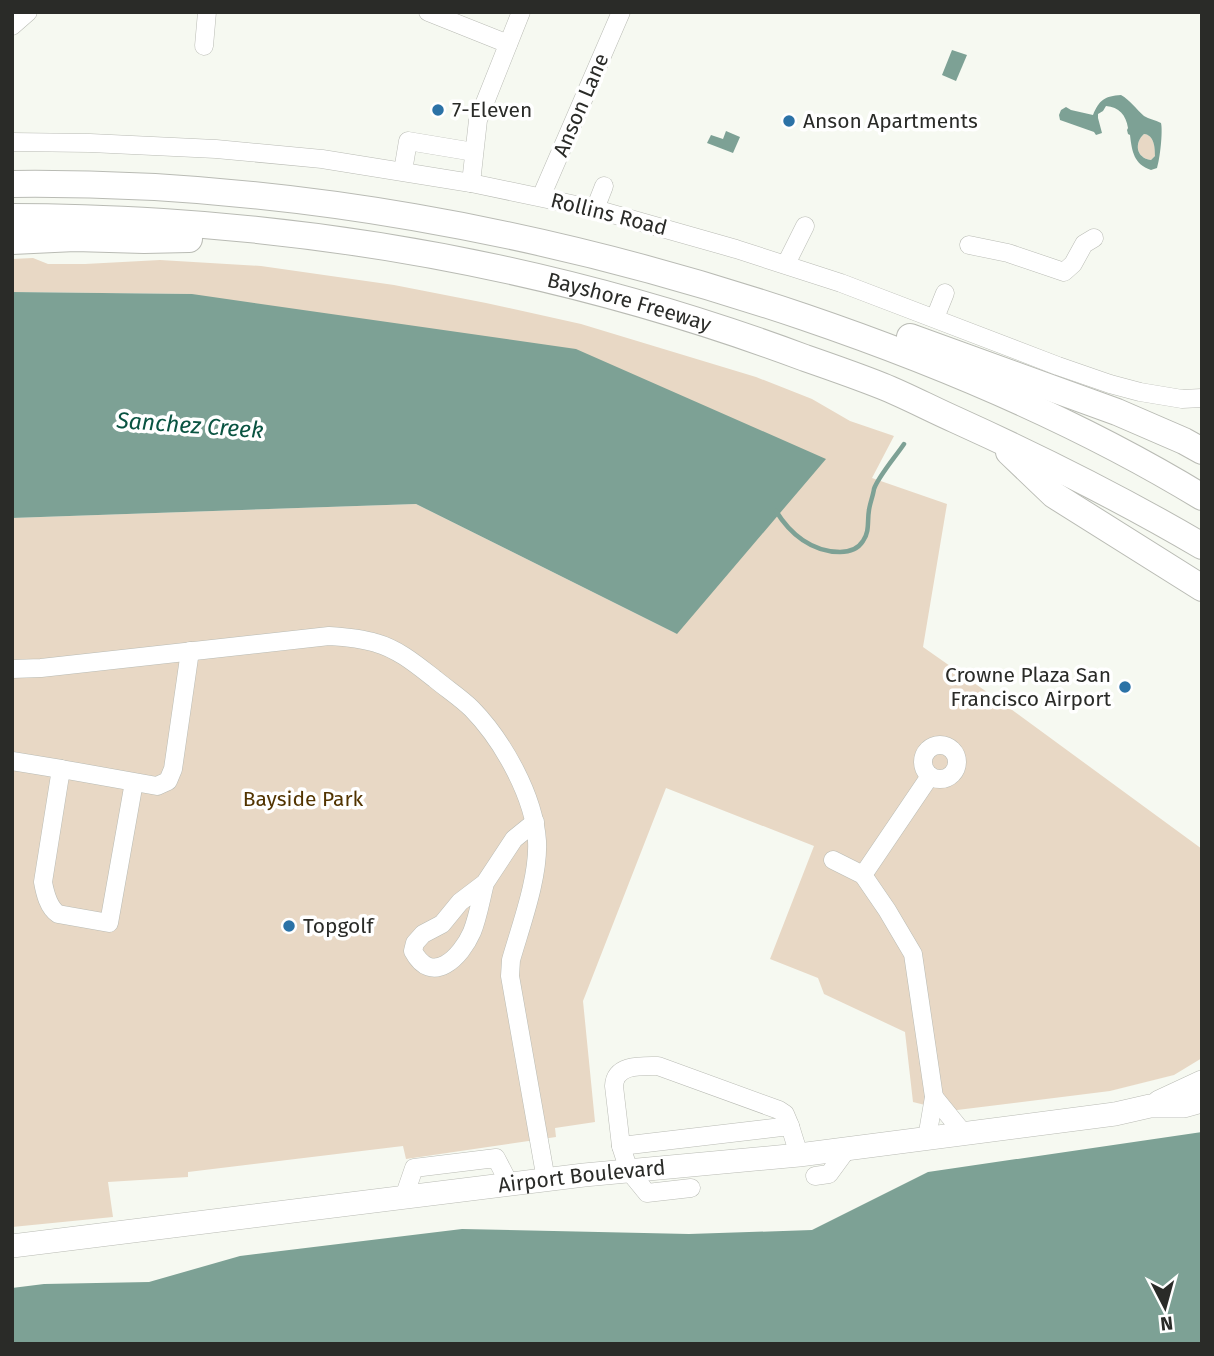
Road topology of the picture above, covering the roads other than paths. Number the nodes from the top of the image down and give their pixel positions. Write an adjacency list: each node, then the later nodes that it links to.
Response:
1 (28, 12): 6 (street)
2 (207, 12): 8 (street)
3 (428, 12): 7 (street)
4 (521, 12): 7 (street)
5 (621, 12): 15 (street, Anson Lane)
6 (12, 26)
7 (508, 44): 10 (street)
8 (205, 46)
9 (12, 142): 11 (street, Rollins Road)
10 (474, 152): 11 (street); 12 (street)
11 (403, 171): 12 (street, Rollins Road)
12 (471, 183): 15 (street, Rollins Road)
13 (12, 184): 22 (highway, Bayshore Freeway)
14 (604, 186): 16 (street)
15 (541, 197): 16 (street, Rollins Road)
16 (595, 209): 24 (street, Rollins Road)
17 (12, 218): 19 (highway, Bayshore Freeway)
18 (805, 226): 24 (street)
19 (309, 236): 21 (highway); 30 (highway, Bayshore Freeway)
20 (1094, 238): 23 (street)
21 (12, 241)
22 (548, 244): 31 (highway); 32 (highway, Bayshore Freeway)
23 (969, 245)
24 (786, 264): 26 (street, Rollins Road)
25 (945, 293): 26 (street)
26 (935, 318): 28 (street, Rollins Road)
27 (1202, 398): 28 (street, Rollins Road)
28 (1181, 399): 29 (street, Rollins Road)
29 (1202, 408)
30 (993, 437): 33 (highway, Bayshore Freeway); 34 (highway)
31 (1202, 451)
32 (1202, 497)
33 (1202, 546)
34 (1202, 588)
35 (190, 651): 36 (street); 40 (street); 41 (street)
36 (12, 669)
37 (12, 761): 38 (street)
38 (61, 769): 40 (street); 40 (street)
39 (930, 776): 43 (street)
40 (134, 782)
41 (534, 822): 44 (street); 57 (street)
42 (833, 860): 43 (street)
43 (863, 875): 46 (street)
44 (485, 883): 44 (street)
45 (1202, 1082): 48 (main road, Airport Boulevard)
46 (934, 1097): 50 (street); 51 (street)
47 (1202, 1101): 48 (main road, Airport Boulevard)
48 (1150, 1106): 50 (main road, Airport Boulevard)
49 (790, 1126): 52 (street); 52 (street); 54 (street)
50 (964, 1134): 51 (main road, Airport Boulevard)
51 (927, 1139): 53 (main road, Airport Boulevard)
52 (621, 1146): 55 (street)
53 (848, 1149): 54 (main road, Airport Boulevard); 56 (street)
54 (799, 1155): 55 (main road, Airport Boulevard)
55 (629, 1171): 57 (main road, Airport Boulevard); 58 (street)
56 (815, 1176)
57 (546, 1180): 59 (main road, Airport Boulevard)
58 (691, 1188)
59 (12, 1246)

